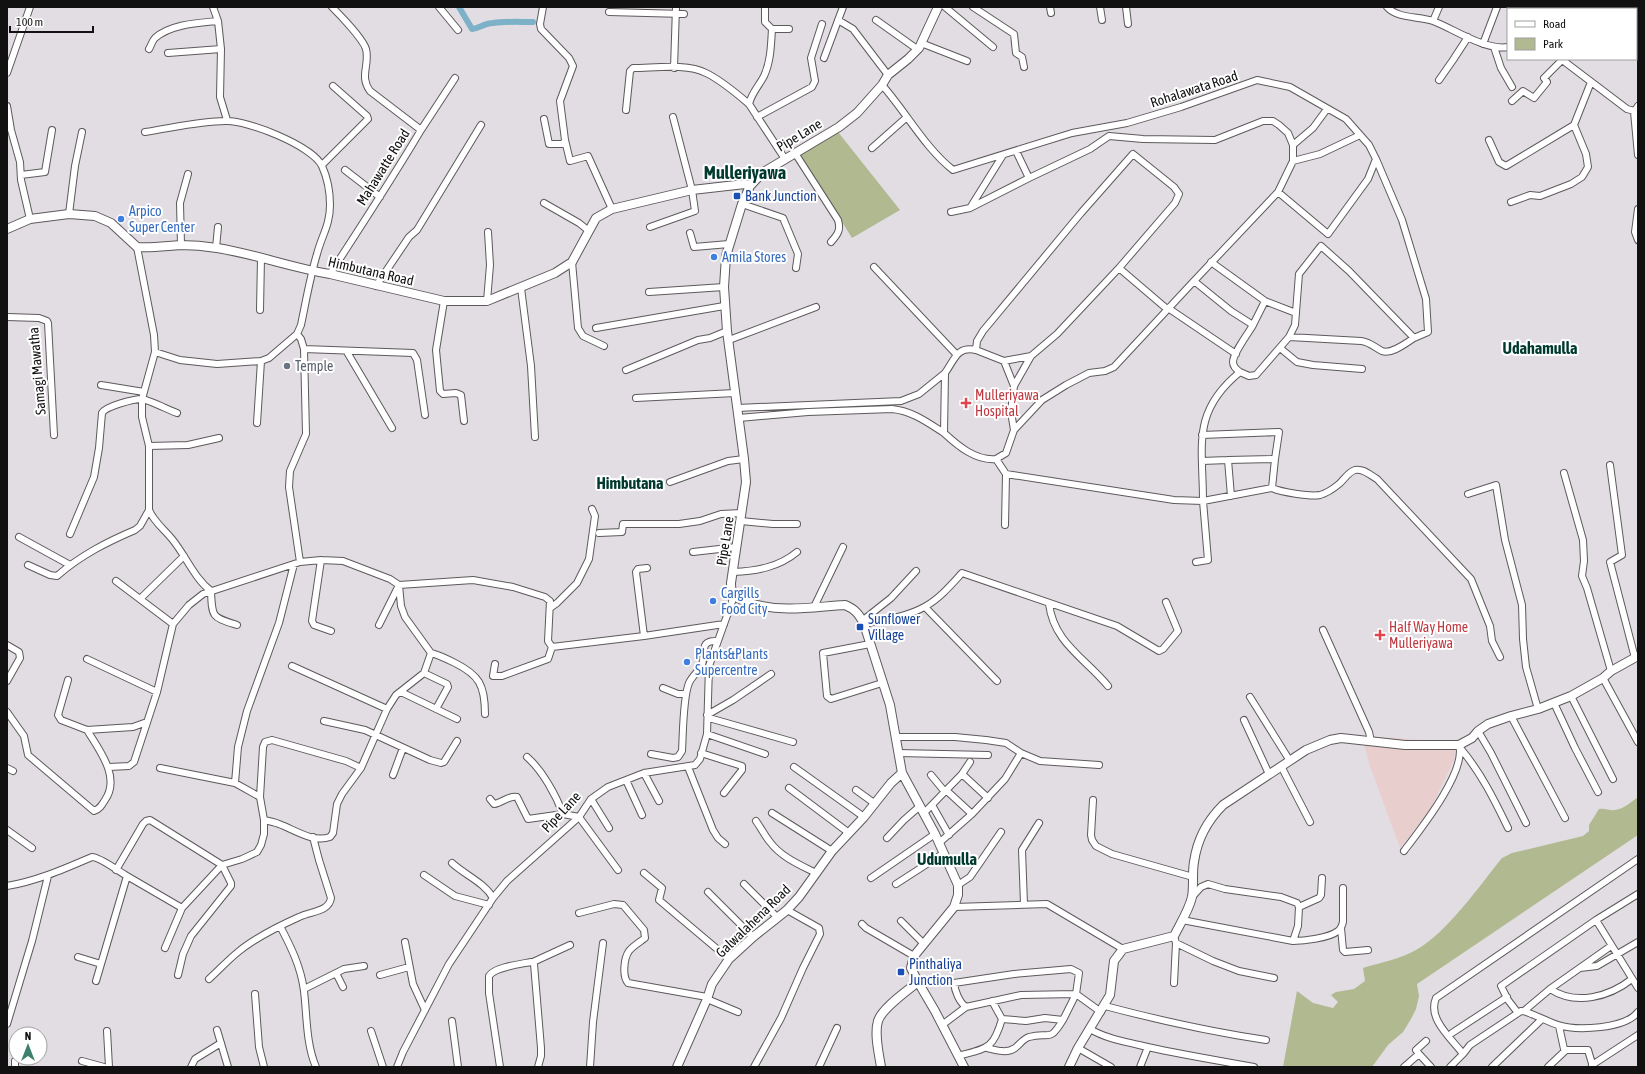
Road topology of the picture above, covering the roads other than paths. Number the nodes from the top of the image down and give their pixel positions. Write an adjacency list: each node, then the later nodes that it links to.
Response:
1 (30, 7): 43 (street)
2 (213, 7): 21 (street)
3 (332, 7): 66 (street, Mahawatte Road)
4 (439, 7): 27 (street)
5 (543, 7): 70 (street)
6 (765, 7): 25 (street)
7 (842, 7): 18 (street)
8 (973, 7): 41 (street)
9 (1100, 7): 20 (street)
10 (1126, 7): 24 (street)
11 (1387, 7): 22 (street)
12 (1439, 7): 22 (street)
13 (1497, 7): 29 (street)
14 (938, 8): 30 (street, Pipe Lane); 33 (street)
15 (676, 10): 16 (street); 17 (street); 42 (street)
16 (609, 12)
17 (684, 14)
18 (838, 20): 37 (street); 44 (street)
19 (876, 20): 30 (street)
20 (1102, 20)
21 (218, 21): 34 (street); 35 (street)
22 (1433, 21): 28 (street)
23 (822, 24): 60 (street)
24 (1128, 24)
25 (772, 28): 26 (street); 52 (street)
26 (789, 29)
27 (458, 30)
28 (1468, 37): 29 (street); 46 (street)
29 (1483, 44): 31 (street)
30 (919, 46): 40 (street); 44 (street, Pipe Lane)
31 (1494, 47): 32 (street); 50 (street)
32 (1507, 47)
33 (993, 48)
34 (149, 49)
35 (221, 49): 36 (street); 62 (street)
36 (168, 53)
37 (824, 58)
38 (1560, 60): 51 (street)
39 (1562, 60): 47 (street)
40 (967, 61)
41 (1024, 67)
42 (674, 68): 52 (street); 56 (street)
43 (7, 73)
44 (888, 75): 48 (street, Pipe Lane)
45 (455, 78): 66 (street)
46 (1439, 80)
47 (1591, 82): 57 (street); 64 (street)
48 (882, 85): 58 (street, Rohalawata Road); 75 (street, Pipe Lane)
49 (333, 86): 81 (street)
50 (1512, 87)
51 (1512, 101)
52 (748, 104): 60 (street)
53 (7, 106): 84 (street)
54 (1638, 106): 57 (street)
55 (1327, 109): 69 (street, Rohalawata Road); 72 (street); 74 (street, Rohalawata Road)
56 (626, 110)
57 (1636, 112): 77 (street)
58 (907, 116): 73 (street); 76 (street, Rohalawata Road)
59 (673, 117): 87 (street)
60 (757, 117): 78 (street)
61 (544, 119): 70 (street)
62 (227, 120): 68 (street); 81 (street)
63 (481, 125): 122 (street)
64 (1574, 125): 71 (street); 90 (street)
65 (52, 130): 84 (street)
66 (421, 130): 89 (street, Mahawatte Road)
67 (82, 132): 97 (street)
68 (145, 132)
69 (1360, 135): 79 (street, Rohalawata Road); 80 (street)
70 (566, 140): 94 (street)
71 (1489, 140)
72 (1292, 146): 80 (street); 85 (street)
73 (872, 148)
74 (1016, 151): 76 (street, Rohalawata Road); 85 (street)
75 (795, 153): 78 (street, Pipe Lane); 107 (street)
76 (1003, 155): 93 (street)
77 (1638, 155)
78 (784, 159): 86 (street, Pipe Lane)
79 (1376, 159): 105 (street); 140 (street, Rohalawata Road)
80 (1293, 161): 88 (street)
81 (322, 165): 119 (street)
82 (345, 170): 89 (street)
83 (188, 174): 109 (street)
84 (21, 175): 98 (street)
85 (1029, 178): 93 (street)
86 (750, 186): 87 (street, Himbutana Road); 92 (street, Pipe Lane)
87 (692, 190): 94 (street, Himbutana Road); 100 (street)
88 (1278, 192): 105 (street); 115 (street)
89 (380, 197): 120 (street, Mahawatte Road)
90 (1511, 202)
91 (544, 203): 102 (street)
92 (742, 204): 108 (street, Pipe Lane); 117 (street)
93 (970, 208): 96 (street)
94 (612, 209): 102 (street, Himbutana Road)
95 (1638, 209): 106 (street)
96 (951, 212)
97 (69, 214): 98 (street); 111 (street)
98 (30, 219): 101 (street)
99 (218, 227): 112 (street)
100 (650, 227)
101 (7, 229)
102 (589, 231): 114 (street, Himbutana Road)
103 (488, 232): 127 (street)
104 (690, 233): 108 (street)
105 (1328, 234): 110 (street)
106 (1638, 240)
107 (831, 242)
108 (729, 244): 123 (street, Pipe Lane)
109 (181, 245): 111 (street, Himbutana Road); 112 (street, Himbutana Road)
110 (1321, 246): 133 (street); 140 (street)
111 (137, 248): 146 (street)
112 (216, 248): 113 (street, Himbutana Road)
113 (261, 258): 119 (street, Himbutana Road); 132 (street)
114 (572, 262): 124 (street, Himbutana Road); 142 (street)
115 (1211, 262): 121 (street); 128 (street)
116 (874, 267): 149 (street)
117 (796, 268)
118 (1119, 268): 131 (street); 145 (street); 150 (street)
119 (312, 271): 120 (street, Himbutana Road); 138 (street)
120 (330, 274): 122 (street, Himbutana Road)
121 (1194, 281): 131 (street); 135 (street)
122 (376, 286): 126 (street, Himbutana Road)
123 (724, 287): 125 (street); 129 (street, Pipe Lane)
124 (521, 288): 127 (street, Himbutana Road); 174 (street)
125 (649, 292)
126 (444, 301): 127 (street, Himbutana Road); 167 (street)
127 (487, 301)
128 (1264, 301): 133 (street); 135 (street)
129 (724, 306): 136 (street); 137 (street, Pipe Lane)
130 (816, 307): 141 (street)
131 (1168, 309): 148 (street); 170 (street)
132 (260, 310)
133 (1296, 313): 139 (street)
134 (7, 317): 172 (street, Samagi Mawatha)
135 (1253, 325): 148 (street)
136 (596, 328)
137 (727, 331): 141 (street, Pipe Lane); 154 (street)
138 (297, 334): 144 (street); 151 (street)
139 (1289, 337): 140 (street); 143 (street)
140 (1414, 338)
141 (728, 340): 160 (street, Pipe Lane)
142 (604, 346)
143 (1280, 348): 153 (street); 155 (street)
144 (304, 349): 147 (street); 205 (street)
145 (976, 350): 149 (street); 152 (street)
146 (155, 352): 151 (street); 159 (street)
147 (347, 352): 165 (street); 169 (street)
148 (1236, 354): 155 (street)
149 (958, 355): 156 (street)
150 (1031, 356): 152 (street); 158 (street)
151 (261, 362): 168 (street)
152 (1004, 362): 158 (street)
153 (1362, 369)
154 (626, 370)
155 (1240, 372): 173 (street)
156 (945, 373): 163 (street); 171 (street)
157 (101, 385): 159 (street)
158 (1014, 386): 170 (street)
159 (144, 392): 162 (street)
160 (735, 394): 161 (street); 163 (street, Pipe Lane)
161 (636, 398)
162 (142, 399): 164 (street); 176 (street); 195 (street)
163 (737, 408): 166 (street, Pipe Lane)
164 (177, 413)
165 (425, 415)
166 (739, 418): 171 (street); 177 (street, Pipe Lane)
167 (464, 421)
168 (257, 423)
169 (392, 428)
170 (1014, 430): 178 (street)
171 (944, 433): 178 (street)
172 (54, 435)
173 (1202, 435): 179 (street); 181 (street)
174 (535, 437)
175 (220, 438): 176 (street)
176 (149, 446): 191 (street)
177 (744, 459): 185 (street); 192 (street, Pipe Lane)
178 (996, 459): 184 (street)
179 (1275, 459): 180 (street); 186 (street)
180 (1228, 460): 181 (street); 188 (street)
181 (1202, 461): 189 (street)
182 (1610, 465): 235 (street)
183 (1564, 473): 239 (street)
184 (1006, 474): 189 (street); 194 (street)
185 (670, 482)
186 (1272, 488): 188 (street); 234 (street)
187 (1468, 494): 257 (street)
188 (1231, 496): 189 (street)
189 (1203, 501): 204 (street)
190 (592, 509): 220 (street)
191 (148, 510): 202 (street); 206 (street)
192 (742, 517): 193 (street); 196 (street); 198 (street, Pipe Lane)
193 (797, 524)
194 (1005, 525)
195 (70, 534)
196 (599, 534)
197 (19, 537): 206 (street)
198 (737, 547): 200 (street); 210 (street, Pipe Lane)
199 (843, 547): 218 (street)
200 (692, 552)
201 (798, 552): 210 (street)
202 (184, 556): 213 (street); 215 (street)
203 (321, 560): 205 (street); 212 (street); 227 (street)
204 (1196, 562)
205 (297, 563): 213 (street); 301 (street)
206 (70, 564): 207 (street)
207 (28, 565)
208 (647, 568): 228 (street)
209 (916, 571): 221 (street)
210 (733, 572): 214 (street, Pipe Lane)
211 (116, 581): 215 (street)
212 (399, 585): 220 (street); 225 (street); 233 (street)
213 (211, 592): 222 (street); 224 (street)
214 (734, 596): 218 (street); 223 (street, Pipe Lane)
215 (140, 599): 222 (street)
216 (1166, 602): 217 (street)
217 (1049, 604): 219 (street); 247 (street)
218 (814, 607): 221 (street)
219 (926, 607): 221 (street); 245 (street)
220 (550, 608): 232 (street)
221 (863, 622): 230 (street)
222 (173, 624): 249 (street)
223 (724, 624): 228 (street); 229 (street, Pipe Lane)
224 (237, 625)
225 (379, 625)
226 (1323, 630): 272 (street)
227 (331, 631)
228 (644, 636): 232 (street)
229 (717, 641): 251 (street); 260 (street, Pipe Lane)
230 (870, 644): 246 (street); 246 (street)
231 (7, 645): 244 (street)
232 (552, 647): 237 (street)
233 (431, 653): 240 (street); 259 (street)
234 (1500, 657)
235 (1637, 657): 239 (street)
236 (86, 659): 249 (street)
237 (495, 664)
238 (292, 666): 255 (street)
239 (1611, 671): 242 (street)
240 (424, 673): 250 (street); 256 (street)
241 (771, 674): 260 (street)
242 (1603, 678): 252 (street); 274 (street)
243 (68, 680): 266 (street)
244 (7, 681)
245 (997, 681)
246 (882, 683): 270 (street)
247 (1108, 686)
248 (663, 688): 251 (street)
249 (157, 692): 265 (street)
250 (401, 692): 255 (street); 256 (street)
251 (686, 694): 280 (street)
252 (1571, 696): 254 (street); 299 (street)
253 (1250, 697): 284 (street)
254 (1554, 703): 257 (street); 305 (street)
255 (387, 709): 269 (street)
256 (436, 709): 262 (street)
257 (1538, 709): 261 (street)
258 (7, 712): 288 (street)
259 (485, 714)
260 (708, 715): 268 (street, Pipe Lane); 273 (street)
261 (1511, 716): 267 (street); 322 (street)
262 (457, 719)
263 (1244, 720): 296 (street)
264 (324, 721): 269 (street)
265 (147, 722): 266 (street); 288 (street)
266 (87, 730): 288 (street)
267 (1478, 731): 275 (street); 327 (street)
268 (707, 734): 277 (street, Pipe Lane); 281 (street)
269 (376, 736): 276 (street); 292 (street)
270 (896, 737): 278 (street); 279 (street)
271 (457, 741): 276 (street)
272 (1371, 741): 275 (street); 284 (street)
273 (793, 742)
274 (1638, 742)
275 (1460, 747): 329 (street); 341 (street)
276 (403, 748): 297 (street)
277 (701, 753): 289 (street, Pipe Lane); 306 (street)
278 (898, 753): 282 (street); 294 (street)
279 (1021, 753): 286 (street); 308 (street)
280 (651, 754)
281 (765, 754)
282 (988, 755)
283 (527, 757): 317 (street)
284 (1290, 761): 287 (street)
285 (970, 762): 295 (street)
286 (1099, 765)
287 (1281, 766): 296 (street); 325 (street)
288 (109, 767)
289 (688, 767): 293 (street, Pipe Lane); 337 (street)
290 (794, 767): 321 (street)
291 (160, 768): 301 (street)
292 (361, 768): 307 (street); 335 (street)
293 (644, 773): 300 (street, Pipe Lane); 312 (street)
294 (902, 774): 313 (street, Galwalahena Road); 315 (street)
295 (962, 774): 304 (street); 308 (street)
296 (1269, 774): 354 (street)
297 (393, 775)
298 (931, 775): 304 (street)
299 (1613, 779)
300 (626, 780): 310 (street, Pipe Lane); 319 (street)
301 (235, 783): 307 (street)
302 (789, 788): 332 (street)
303 (856, 790): 313 (street)
304 (946, 791): 314 (street); 318 (street)
305 (1598, 792)
306 (724, 793)
307 (260, 797): 323 (street)
308 (988, 798): 318 (street)
309 (490, 799): 317 (street)
310 (591, 799): 320 (street, Pipe Lane); 328 (street)
311 (1093, 800): 354 (street)
312 (659, 801)
313 (874, 803): 321 (street, Galwalahena Road)
314 (932, 805): 315 (street); 334 (street)
315 (922, 810): 333 (street); 336 (street)
316 (772, 813): 340 (street)
317 (563, 814): 320 (street)
318 (972, 814): 334 (street)
319 (642, 815)
320 (579, 817): 347 (street); 364 (street, Pipe Lane)
321 (864, 817): 332 (street, Galwalahena Road)
322 (1565, 818)
323 (264, 820): 335 (street); 345 (street)
324 (756, 821): 349 (street)
325 (1310, 822)
326 (1039, 823): 365 (street)
327 (1526, 823)
328 (609, 828)
329 (1508, 828)
330 (7, 830): 339 (street)
331 (1002, 832): 359 (street)
332 (848, 833): 340 (street, Galwalahena Road)
333 (935, 834): 338 (street); 353 (street)
334 (949, 835): 338 (street)
335 (313, 837): 377 (street)
336 (887, 838)
337 (725, 844)
338 (939, 844): 342 (street)
339 (32, 848)
340 (832, 851): 349 (street, Galwalahena Road)
341 (1404, 851)
342 (944, 853): 357 (street); 359 (street)
343 (1638, 859): 447 (street)
344 (452, 863): 364 (street)
345 (222, 865): 346 (street); 369 (street); 401 (street)
346 (116, 870): 351 (street); 352 (street)
347 (618, 870)
348 (644, 873): 394 (street)
349 (816, 873): 370 (street, Galwalahena Road)
350 (424, 875): 366 (street)
351 (48, 876): 358 (street); 429 (street)
352 (127, 876): 369 (street); 396 (street)
353 (871, 878)
354 (1192, 878): 363 (street)
355 (1322, 878): 367 (street)
356 (744, 884): 372 (street)
357 (896, 884)
358 (7, 886)
359 (958, 886): 368 (street)
360 (1343, 888): 378 (street)
361 (708, 892): 379 (street)
362 (1638, 894): 374 (street)
363 (1192, 897): 367 (street); 373 (street)
364 (493, 898): 366 (street, Pipe Lane)
365 (1024, 904): 368 (street); 389 (street)
366 (489, 905): 420 (street, Pipe Lane)
367 (1299, 906): 381 (street)
368 (954, 907): 385 (street)
369 (182, 908): 388 (street)
370 (787, 910): 372 (street, Galwalahena Road); 464 (street)
371 (579, 913): 416 (street)
372 (777, 918): 379 (street, Galwalahena Road)
373 (1182, 920): 380 (street); 381 (street)
374 (1596, 920): 387 (street); 415 (street)
375 (901, 921): 385 (street)
376 (862, 924): 392 (street)
377 (280, 926): 404 (street); 411 (street)
378 (1341, 928): 381 (street); 390 (street)
379 (753, 937): 394 (street, Galwalahena Road)
380 (1175, 939): 389 (street); 403 (street); 408 (street)
381 (1293, 940)
382 (405, 942): 398 (street)
383 (603, 942): 462 (street)
384 (1638, 942): 391 (street)
385 (924, 944): 392 (street)
386 (570, 945): 395 (street)
387 (1611, 946): 391 (street); 399 (street)
388 (165, 948)
389 (1123, 948): 419 (street)
390 (1368, 950)
391 (1617, 955): 399 (street); 405 (street)
392 (914, 956): 407 (street)
393 (78, 957): 396 (street)
394 (729, 959): 416 (street, Galwalahena Road)
395 (533, 962): 460 (street); 461 (street)
396 (101, 964): 406 (street)
397 (364, 966): 400 (street)
398 (410, 967): 402 (street); 420 (street)
399 (1578, 968): 412 (street)
400 (336, 973): 409 (street); 411 (street)
401 (178, 974)
402 (380, 975)
403 (1274, 978)
404 (209, 979)
405 (1632, 979): 410 (street); 412 (street)
406 (96, 981)
407 (918, 982): 430 (street); 466 (street)
408 (1174, 983)
409 (343, 987)
410 (1638, 988)
411 (304, 989): 456 (street)
412 (1550, 989): 421 (street)
413 (255, 994): 455 (street)
414 (1076, 994): 417 (street); 418 (street); 419 (street); 426 (street)
415 (1507, 997): 424 (street); 437 (street)
416 (707, 998): 422 (street); 463 (street, Galwalahena Road)
417 (992, 1001): 418 (street); 425 (street)
418 (966, 1007): 430 (street)
419 (1103, 1009): 433 (street); 439 (street)
420 (425, 1010): 458 (street, Pipe Lane)
421 (1524, 1011): 424 (street); 427 (street)
422 (738, 1012)
423 (1638, 1012): 431 (street)
424 (1518, 1013): 447 (street)
425 (1002, 1019): 426 (street); 443 (street)
426 (1063, 1020): 443 (street)
427 (1541, 1020): 431 (street); 475 (street)
428 (452, 1021): 459 (street)
429 (7, 1024)
430 (942, 1025): 448 (street)
431 (1559, 1026): 445 (street)
432 (838, 1028): 465 (street)
433 (1090, 1029): 442 (street); 444 (street)
434 (217, 1030): 441 (street)
435 (107, 1031): 452 (street)
436 (371, 1031): 457 (street)
437 (1452, 1033)
438 (1638, 1035): 450 (street)
439 (1266, 1040)
440 (1426, 1041): 446 (street)
441 (221, 1043): 453 (street); 454 (street)
442 (1148, 1047): 470 (street); 471 (street)
443 (987, 1048): 448 (street)
444 (1078, 1048): 468 (street); 469 (street)
445 (1566, 1050): 450 (street); 476 (street)
446 (1419, 1054): 472 (street); 473 (street)
447 (1463, 1054): 474 (street)
448 (958, 1056): 467 (street)
449 (82, 1061): 451 (street)
450 (1592, 1066)
451 (104, 1067)
452 (109, 1067)
453 (191, 1067)
454 (228, 1067)
455 (264, 1067)
456 (316, 1067)
457 (383, 1067)
458 (397, 1067)
459 (458, 1067)
460 (500, 1067)
461 (538, 1067)
462 (590, 1067)
463 (677, 1067)
464 (754, 1067)
465 (819, 1067)
466 (881, 1067)
467 (964, 1067)
468 (1069, 1067)
469 (1111, 1067)
470 (1140, 1067)
471 (1254, 1067)
472 (1404, 1067)
473 (1431, 1067)
474 (1450, 1067)
475 (1492, 1067)
476 (1548, 1067)

